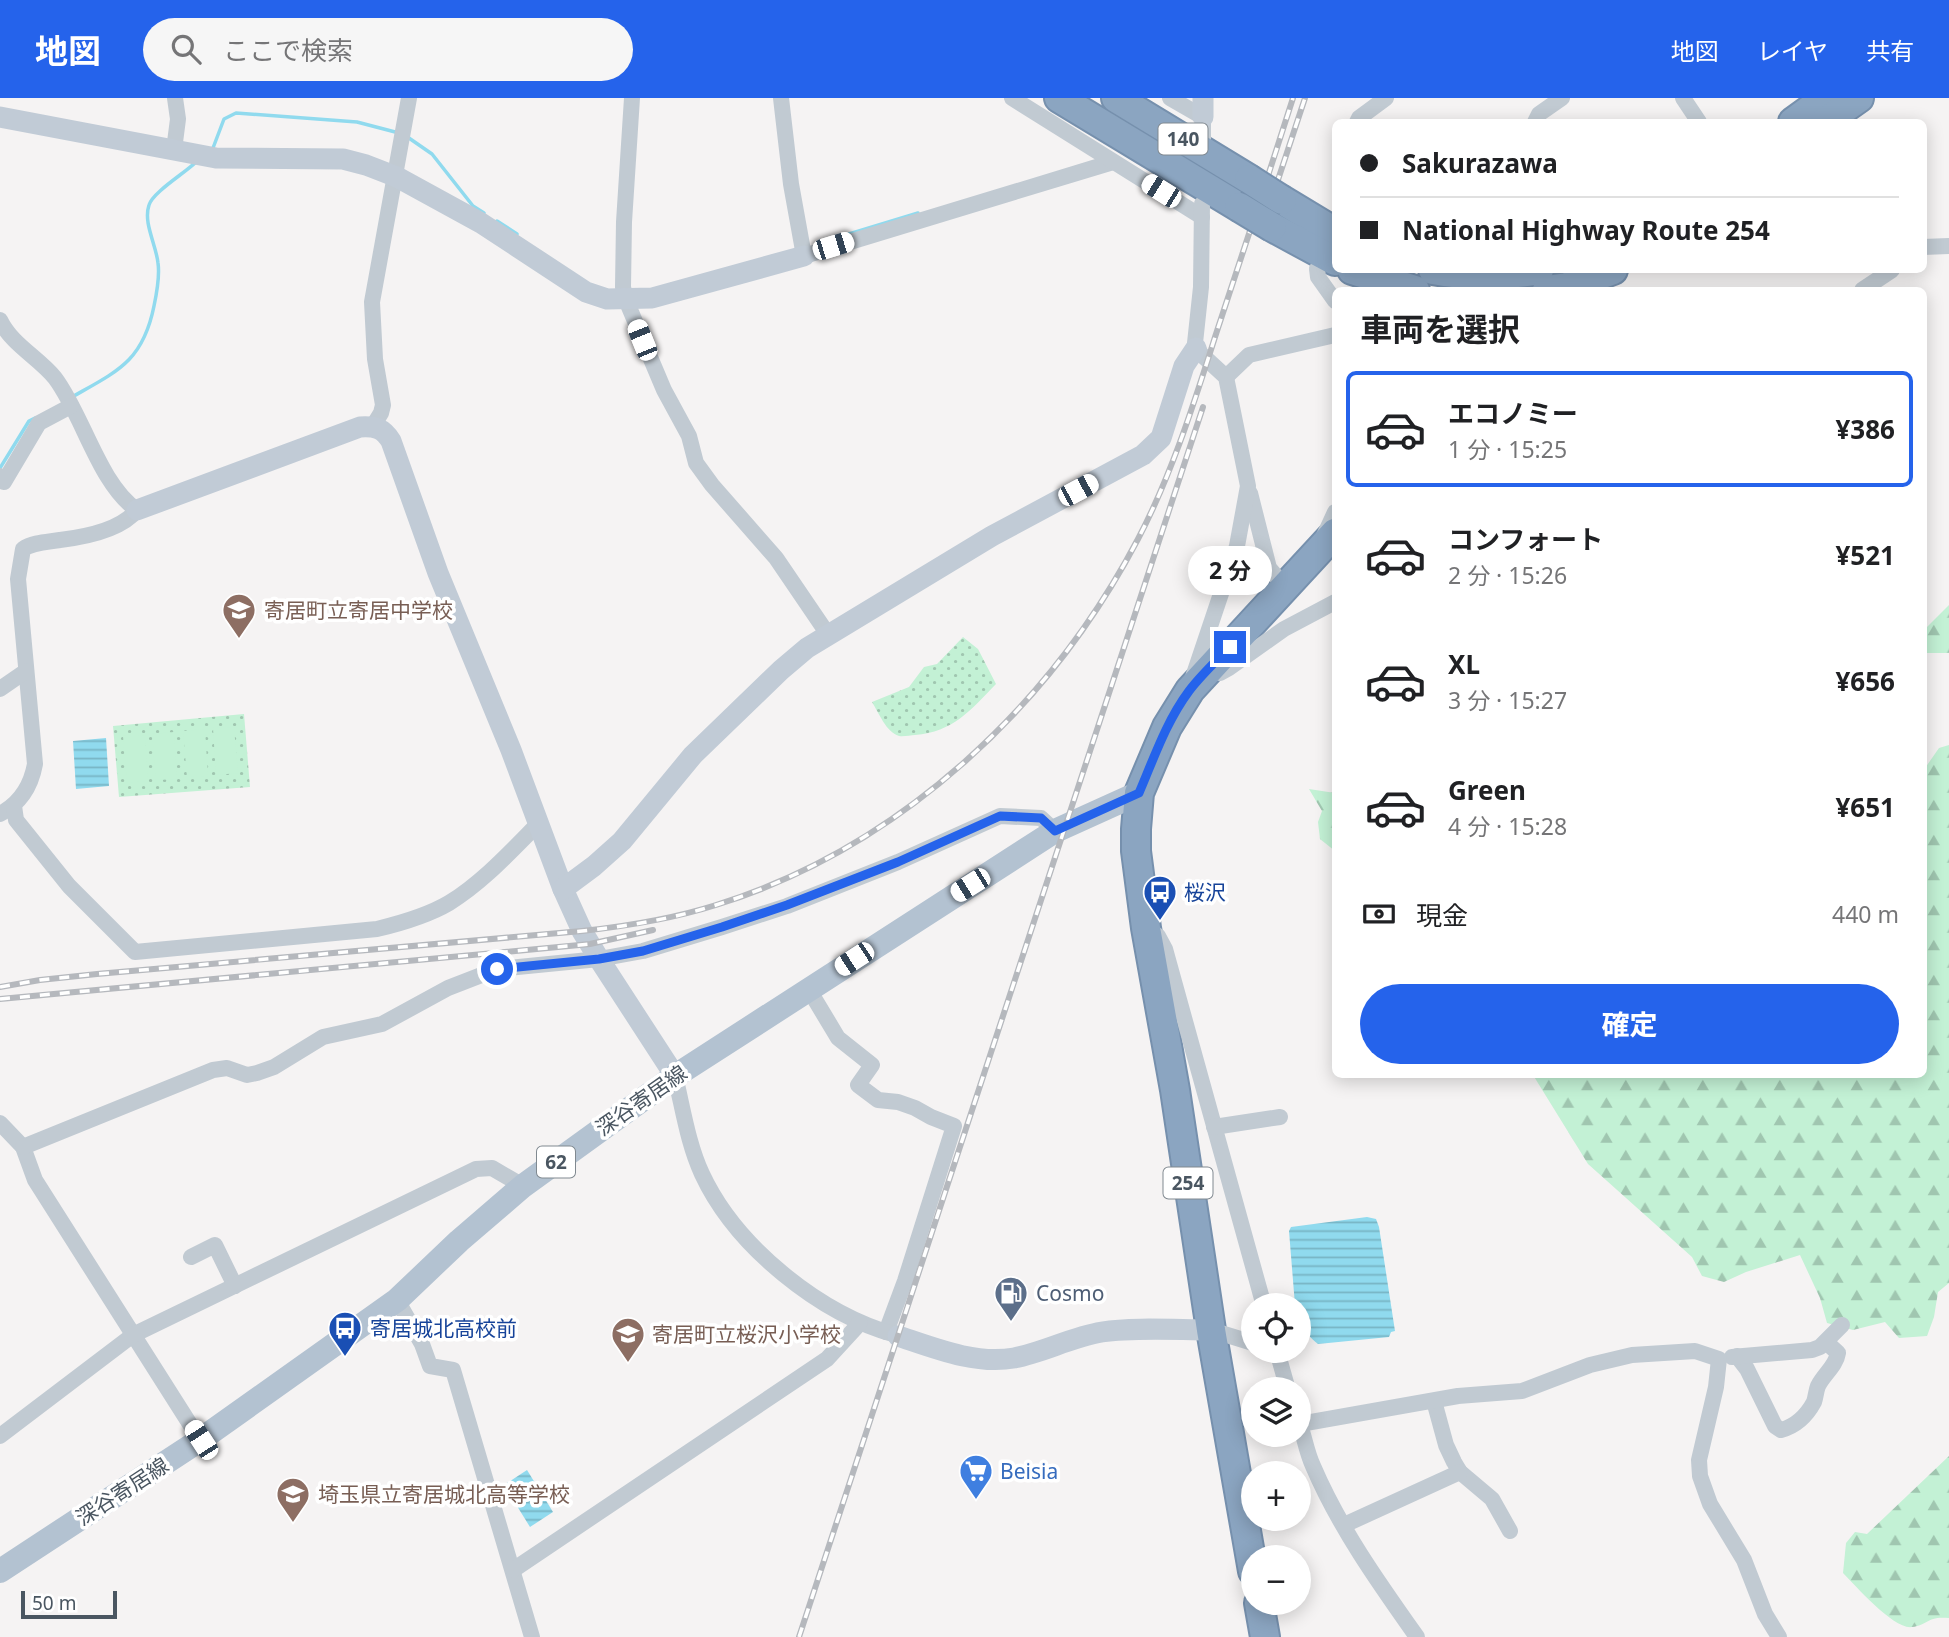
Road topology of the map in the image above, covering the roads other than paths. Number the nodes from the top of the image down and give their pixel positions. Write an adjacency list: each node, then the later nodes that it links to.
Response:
1 (176, 98): 22 (street)
2 (409, 98): 24 (street)
3 (632, 98): 43 (street)
4 (781, 98): 28 (street)
5 (1012, 98): 23 (street)
6 (1059, 98): 29 (highway, 140, bridge)
7 (1116, 98): 25 (highway, 140, bridge)
8 (1170, 98): 14 (street)
9 (1386, 98): 16 (street)
10 (1562, 98): 17 (street)
11 (1683, 98): 18 (street)
12 (1826, 98): 19 (highway)
13 (1859, 98): 20 (highway)
14 (1203, 108): 21 (street)
15 (0, 117): 22 (street)
16 (1358, 119)
17 (1536, 119)
18 (1697, 119)
19 (1797, 119)
20 (1829, 119)
21 (1203, 140)
22 (174, 150): 24 (street)
23 (1113, 162): 28 (street); 46 (street)
24 (397, 177): 43 (street); 49 (street)
25 (1332, 230)
26 (1949, 246): 27 (street)
27 (1927, 247)
28 (804, 256): 43 (street)
29 (1322, 260): 42 (street)
30 (1337, 273): 38 (highway)
31 (1362, 273): 37 (highway)
32 (1451, 273): 33 (highway)
33 (1516, 273)
34 (1605, 273): 39 (highway)
35 (1625, 273): 40 (highway)
36 (1888, 273): 41 (street)
37 (1403, 285)
38 (1353, 287)
39 (1567, 287)
40 (1608, 287)
41 (1866, 287)
42 (1332, 297)
43 (626, 300): 57 (street)
44 (0, 320): 48 (street)
45 (1332, 336): 47 (street)
46 (1196, 348): 47 (street); 57 (street)
47 (1226, 377): 51 (street)
48 (71, 406): 50 (street); 52 (street)
49 (373, 426): 52 (street); 64 (street)
50 (0, 476)
51 (1248, 486): 55 (street); 61 (street)
52 (137, 510): 59 (street)
53 (1332, 522): 54 (street)
54 (1326, 543): 55 (highway, 254)
55 (1285, 587): 58 (highway, 254)
56 (1332, 604): 58 (street)
57 (827, 633): 66 (street)
58 (1211, 667): 61 (highway, 254)
59 (26, 671): 60 (street); 63 (street)
60 (0, 690)
61 (1190, 690): 62 (highway, 254)
62 (1139, 793): 65 (main road, 深谷寄居線 / 62); 67 (highway, 254)
63 (5, 808): 64 (street)
64 (539, 823): 66 (street)
65 (1055, 831): 68 (street); 69 (main road, 深谷寄居線 / 62)
66 (563, 889): 68 (street)
67 (1146, 928): 73 (street); 82 (highway, 254)
68 (599, 959): 70 (street); 74 (street)
69 (808, 988): 70 (main road, 深谷寄居線 / 62); 83 (street)
70 (675, 1076): 75 (main road, 深谷寄居線 / 62); 80 (street)
71 (1280, 1117): 73 (street)
72 (0, 1123): 74 (street)
73 (1214, 1127): 78 (street)
74 (23, 1147): 84 (street)
75 (523, 1186): 77 (street); 79 (main road, 深谷寄居線 / 62)
76 (191, 1257): 77 (street)
77 (235, 1286): 84 (street)
78 (1260, 1293)
79 (397, 1300): 92 (main road, 深谷寄居線 / 62); 98 (street)
80 (860, 1323): 83 (street); 98 (street)
81 (1842, 1325): 86 (street)
82 (1210, 1330): 83 (street); 85 (street); 97 (highway, 254)
83 (892, 1334)
84 (133, 1335): 91 (street); 92 (street)
85 (1241, 1339)
86 (1826, 1342): 87 (street); 87 (street)
87 (1737, 1356): 88 (street)
88 (1719, 1359): 89 (street); 104 (street)
89 (1434, 1401): 90 (street); 94 (street)
90 (1311, 1420)
91 (0, 1436)
92 (201, 1440): 99 (main road, 深谷寄居線 / 62)
93 (1306, 1447): 95 (street)
94 (1460, 1472): 95 (street); 96 (street)
95 (1344, 1525): 103 (street)
96 (1510, 1531)
97 (1248, 1545)
98 (513, 1570): 101 (street)
99 (0, 1571)
100 (1261, 1615): 102 (highway)
101 (532, 1637)
102 (1265, 1637)
103 (1416, 1637)
104 (1778, 1637)

